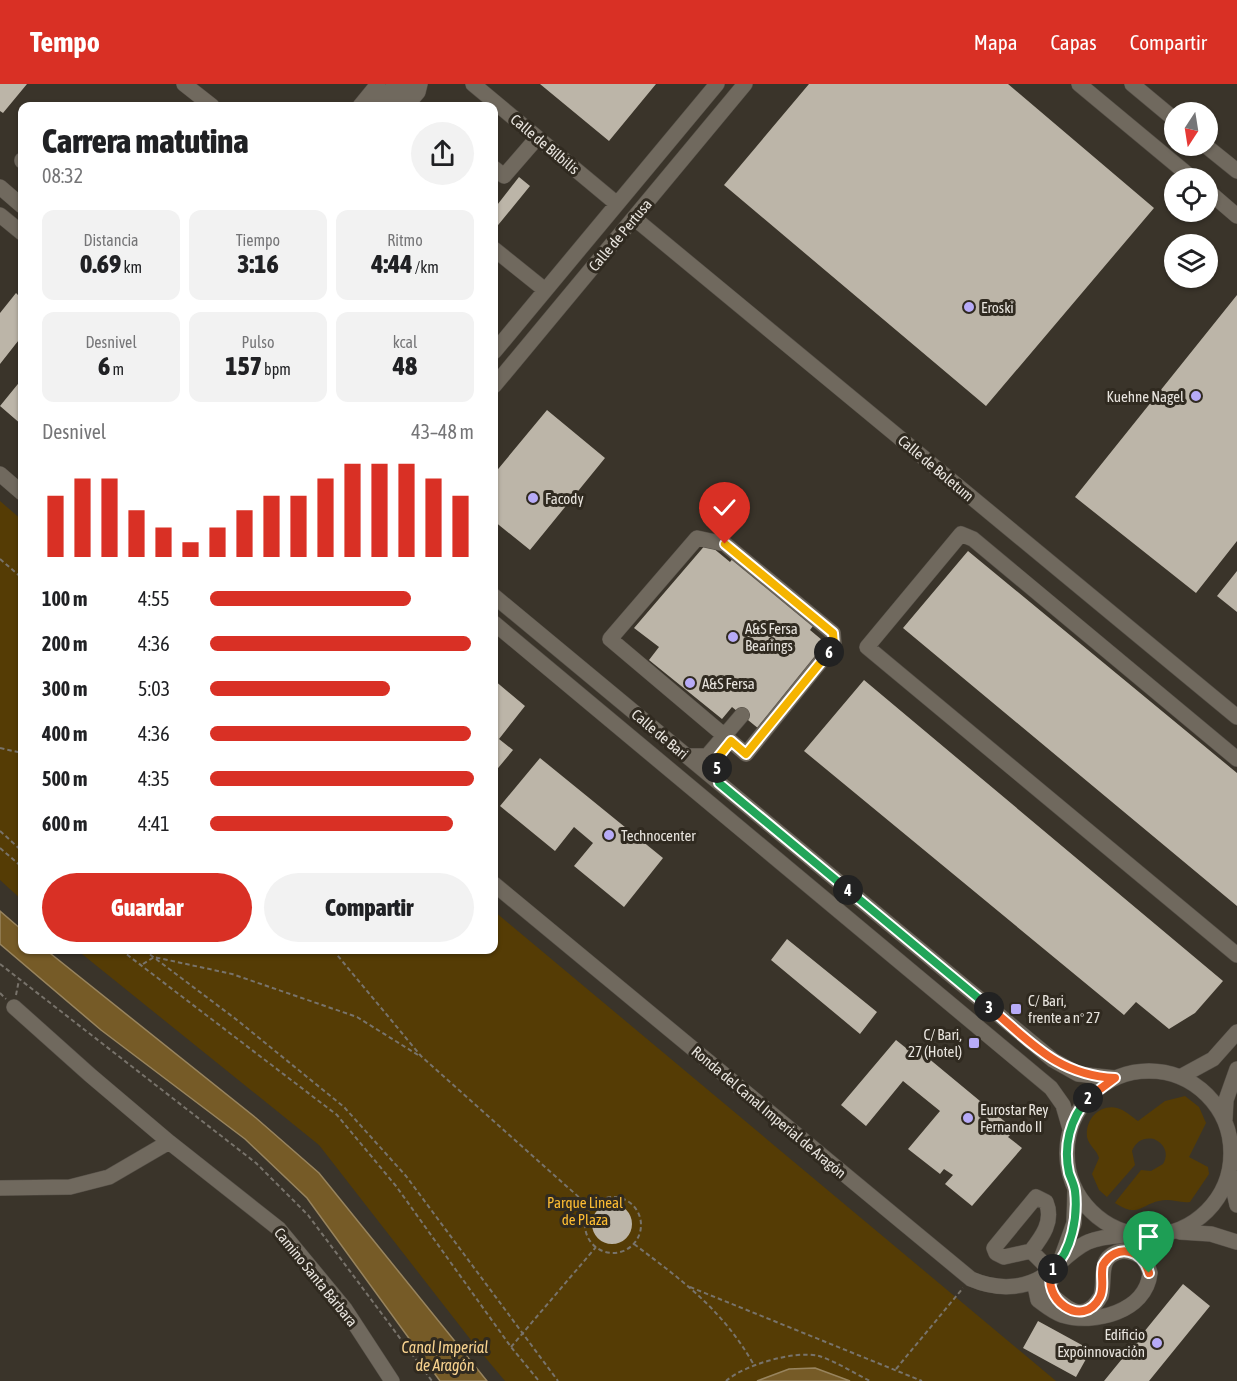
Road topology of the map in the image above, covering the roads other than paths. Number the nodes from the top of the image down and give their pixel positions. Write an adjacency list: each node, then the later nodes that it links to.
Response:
1 (174, 84): 12 (street)
2 (184, 84): 13 (street)
3 (378, 84): 14 (street)
4 (396, 84): 15 (street)
5 (403, 84): 16 (street)
6 (417, 84): 17 (street); 18 (street); 19 (street)
7 (473, 84): 20 (street, Calle de Bílbilis)
8 (717, 84): 31 (street, Calle de Pertusa)
9 (745, 84): 34 (street, Calle de Pertusa)
10 (1079, 84): 25 (street)
11 (1132, 84): 22 (street)
12 (196, 102)
13 (207, 102)
14 (363, 102)
15 (380, 102)
16 (388, 102)
17 (397, 102)
18 (402, 102)
19 (408, 102)
20 (494, 102)
21 (498, 105): 23 (street, Calle de Bílbilis)
22 (1164, 111)
23 (537, 138): 26 (street); 31 (street, Calle de Bílbilis)
24 (1218, 156): 27 (street)
25 (1180, 168)
26 (498, 171)
27 (1237, 171)
28 (0, 187): 30 (street)
29 (1218, 200): 33 (street)
30 (18, 203)
31 (617, 204): 38 (street, Calle de Pertusa)
32 (0, 215): 35 (street)
33 (1237, 216)
34 (634, 218): 40 (street, Calle de Pertusa); 46 (street, Calle de Boletum)
35 (18, 230)
36 (498, 253): 38 (street)
37 (498, 261): 38 (street)
38 (542, 293): 39 (street, Calle de Pertusa)
39 (498, 347)
40 (498, 381)
41 (0, 474): 42 (street)
42 (18, 490)
43 (498, 599): 48 (street, Calle de Bari)
44 (498, 626): 59 (street, Calle de Bari)
45 (745, 717): 47 (street)
46 (1237, 717)
47 (728, 739): 47 (street); 48 (street); 50 (street)
48 (687, 756): 50 (street, Calle de Bari)
49 (1237, 759): 52 (street)
50 (719, 783): 57 (street, Calle de Bari)
51 (498, 887): 71 (street, Ronda del Canal Imperial de Aragón)
52 (1237, 955)
53 (14, 1007): 60 (street, Camino Santa Bárbara)
54 (1237, 1032): 56 (street)
55 (1237, 1069): 58 (street)
56 (1180, 1077): 57 (street); 58 (street)
57 (1115, 1078): 59 (street)
58 (1225, 1119): 61 (street)
59 (1071, 1129): 63 (street)
60 (169, 1142): 62 (street); 73 (street, Camino Santa Bárbara)
61 (1230, 1174): 64 (street); 65 (street)
62 (0, 1188)
63 (1075, 1188): 66 (street); 69 (street)
64 (1237, 1205)
65 (1174, 1232): 66 (street); 67 (street)
66 (1134, 1234): 69 (street, Ronda del Canal Imperial de Aragón)
67 (1237, 1242)
68 (1031, 1251): 69 (street)
69 (1055, 1267): 70 (street, Ronda del Canal Imperial de Aragón); 72 (street)
70 (1034, 1281): 71 (street, Ronda del Canal Imperial de Aragón); 72 (street)
71 (1013, 1287): 72 (street)
72 (1045, 1296): 72 (street)
73 (392, 1381)

